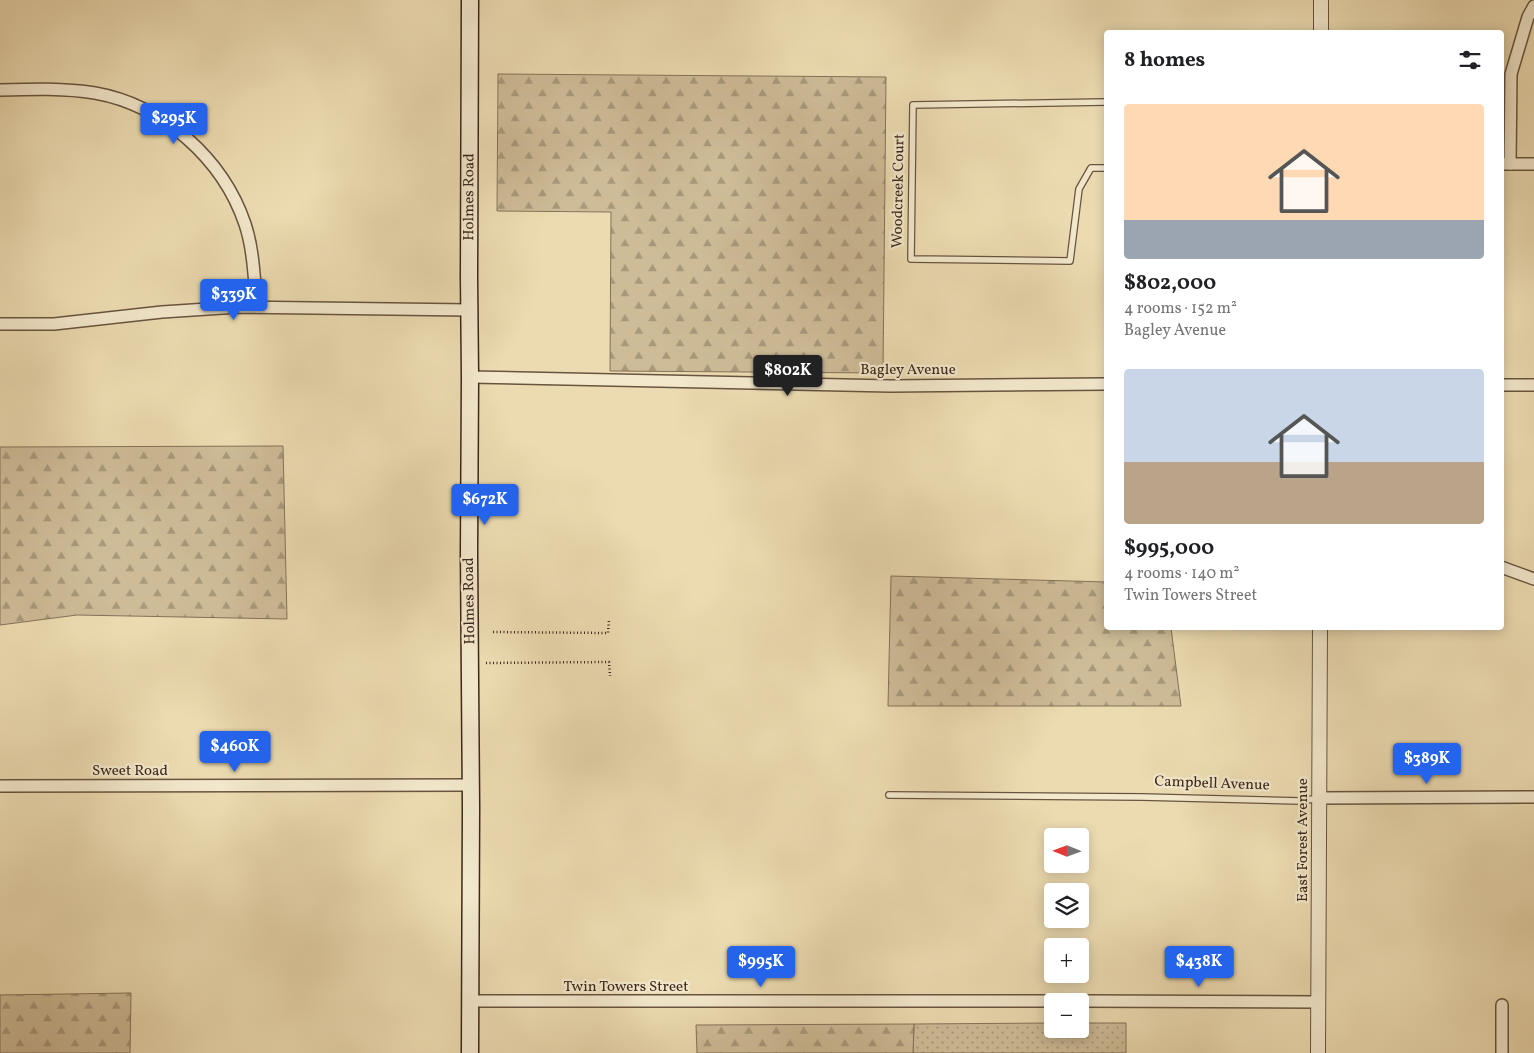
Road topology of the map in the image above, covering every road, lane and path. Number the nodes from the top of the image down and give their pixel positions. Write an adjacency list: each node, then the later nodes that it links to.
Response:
1 (470, 0): 11 (main road, Holmes Road)
2 (1321, 0): 4 (street)
3 (1534, 6): 7 (street)
4 (1321, 30)
5 (0, 90): 10 (street)
6 (1104, 102): 9 (lane, Woodcreek Court)
7 (1506, 164): 8 (street)
8 (1534, 164)
9 (1104, 168)
10 (256, 307): 11 (street); 12 (street)
11 (469, 310): 13 (main road, Holmes Road)
12 (0, 324)
13 (470, 378): 14 (street, Bagley Avenue); 24 (main road, Holmes Road)
14 (1104, 384)
15 (1504, 385): 16 (street)
16 (1534, 385)
17 (1504, 568): 18 (street)
18 (1534, 579)
19 (608, 619): 21 (path)
20 (1320, 630): 28 (street, East Forest Avenue)
21 (493, 632)
22 (486, 663): 23 (path)
23 (610, 676)
24 (471, 785): 25 (street, Sweet Road); 31 (main road, Holmes Road)
25 (0, 786)
26 (889, 795): 28 (lane, Campbell Avenue)
27 (1534, 797): 28 (street, Campbell Avenue)
28 (1320, 798): 32 (street, East Forest Avenue)
29 (1044, 1001): 31 (street, Twin Towers Street)
30 (1089, 1001): 32 (street)
31 (470, 1002): 34 (main road, Holmes Road)
32 (1318, 1002): 35 (street, East Forest Avenue)
33 (1502, 1005): 36 (street)
34 (470, 1053)
35 (1318, 1053)
36 (1502, 1053)

